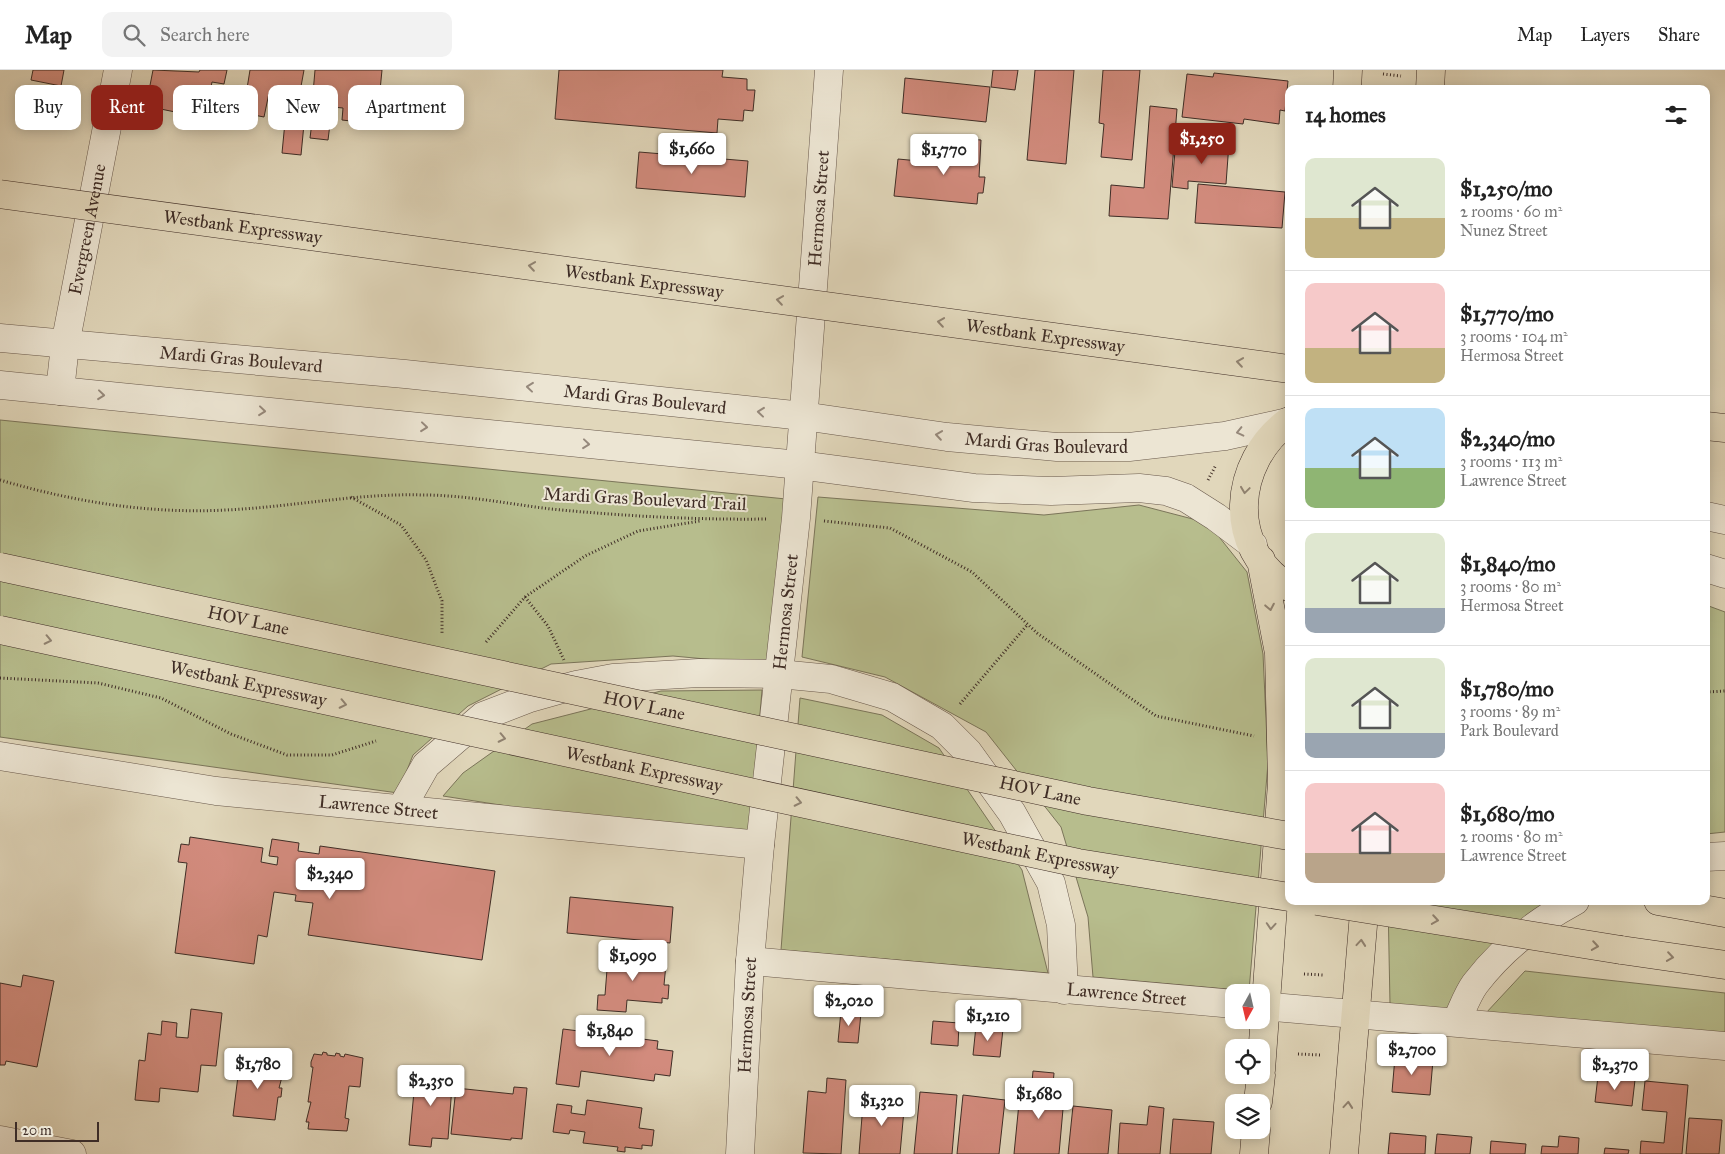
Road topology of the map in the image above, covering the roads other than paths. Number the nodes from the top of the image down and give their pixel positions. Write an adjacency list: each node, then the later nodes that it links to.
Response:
1 (118, 70): 9 (street, Evergreen Avenue)
2 (829, 70): 13 (street, Hermosa Street)
3 (1348, 70): 5 (main road)
4 (1431, 70): 6 (main road)
5 (1347, 85)
6 (1430, 85)
7 (0, 194): 10 (main road, Westbank Expressway, one-way to 7, bridge)
8 (0, 338): 9 (street, Mardi Gras Boulevard)
9 (65, 344): 12 (street, Evergreen Avenue); 13 (street, Mardi Gras Boulevard, one-way to 9)
10 (1285, 368)
11 (0, 385): 12 (street)
12 (60, 391): 18 (street, one-way to 18)
13 (803, 416): 14 (street, Mardi Gras Boulevard, one-way to 13); 18 (street, Hermosa Street)
14 (1285, 422)
15 (1285, 424): 21 (main road, one-way to 21)
16 (1710, 426): 17 (main road)
17 (1725, 428)
18 (799, 465): 21 (street); 27 (street, Hermosa Street)
19 (1710, 517): 20 (street)
20 (1725, 520)
21 (1257, 552): 25 (main road); 42 (main road, one-way to 42)
22 (0, 567): 30 (main road, HOV Lane, bridge)
23 (1710, 569): 24 (street)
24 (1725, 574)
25 (1285, 584)
26 (0, 630): 34 (main road, Westbank Expressway, one-way to 34, bridge)
27 (779, 674): 29 (street); 31 (street, Hermosa Street); 43 (street)
28 (0, 756): 29 (street, Lawrence Street)
29 (401, 809): 31 (street, Lawrence Street)
30 (1285, 835)
31 (760, 845): 40 (street, Hermosa Street)
32 (1725, 856): 33 (street)
33 (1710, 857)
34 (1285, 896)
35 (1343, 905): 41 (main road, one-way to 41, bridge)
36 (1365, 905): 46 (main road, one-way to 36)
37 (1567, 905): 47 (street)
38 (1682, 905): 39 (main road)
39 (1725, 912)
40 (750, 961): 43 (street, Lawrence Street); 52 (street, Hermosa Street)
41 (1725, 965)
42 (1265, 984)
43 (1064, 990): 44 (street, Lawrence Street)
44 (1225, 1003)
45 (1270, 1007): 46 (street)
46 (1355, 1014): 47 (street); 54 (main road, one-way to 46)
47 (1456, 1022): 48 (street)
48 (1725, 1046)
49 (1255, 1139): 53 (main road)
50 (0, 1140): 51 (street)
51 (72, 1154)
52 (740, 1154)
53 (1254, 1154)
54 (1344, 1154)

